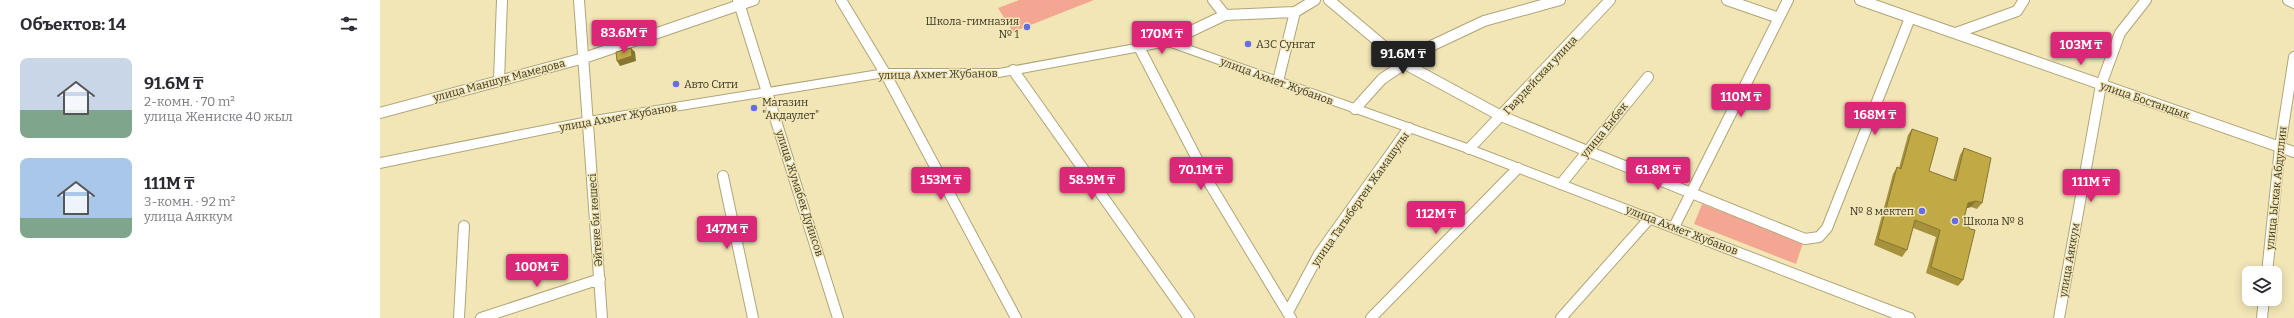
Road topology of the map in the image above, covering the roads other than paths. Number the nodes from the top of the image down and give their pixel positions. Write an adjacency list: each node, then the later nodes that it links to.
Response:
1 (502, 0): 31 (street)
2 (579, 0): 26 (street, Әйтеке би көшесі)
3 (754, 0): 16 (street, улица Маншук Мамедова)
4 (841, 0): 29 (street)
5 (1213, 0): 19 (street)
6 (1316, 0): 18 (street)
7 (1329, 0): 27 (street)
8 (1560, 0): 27 (street)
9 (1610, 0): 37 (street, Гвардейская улица)
10 (1728, 0): 20 (street)
11 (1788, 0): 20 (street)
12 (1860, 0): 21 (street, улица Бостандык)
13 (2024, 0): 22 (street)
14 (2146, 0): 33 (street, улица Аяккум)
15 (2288, 0): 17 (street)
16 (739, 2): 26 (street, улица Маншук Мамедова); 34 (street, улица Жумабек Дуйисов)
17 (2294, 3)
18 (1295, 12): 19 (street); 32 (street)
19 (1225, 15): 23 (street)
20 (1779, 18): 48 (street)
21 (1910, 18): 22 (street, улица Бостандык); 48 (street)
22 (1956, 34): 33 (street, улица Бостандык)
23 (1168, 42): 24 (main road, улица Ахмет Жубанов); 32 (main road, улица Ахмет Жубанов)
24 (1139, 47): 28 (main road, улица Ахмет Жубанов); 55 (street)
25 (2294, 57): 40 (street, улица Ыскак Абдуллин)
26 (584, 58): 31 (street, улица Маншук Мамедова); 38 (street, Әйтеке би көшесі)
27 (1405, 64): 35 (street); 37 (street)
28 (1013, 70): 29 (main road, улица Ахмет Жубанов); 62 (street)
29 (885, 73): 34 (main road, улица Ахмет Жубанов); 61 (street)
30 (1648, 76): 42 (street, улица Енбек)
31 (499, 80): 36 (street, улица Маншук Мамедова)
32 (1278, 81): 35 (main road, улица Ахмет Жубанов)
33 (2101, 84): 40 (street, улица Бостандык); 66 (street, улица Аяккум)
34 (767, 92): 38 (main road, улица Ахмет Жубанов); 60 (street, улица Жумабек Дуйисов)
35 (1355, 109): 39 (main road, улица Ахмет Жубанов)
36 (380, 113)
37 (1501, 116): 41 (street, Гвардейская улица); 42 (street)
38 (588, 121): 44 (main road, улица Ахмет Жубанов); 53 (street, Әйтеке би көшесі)
39 (1409, 128): 41 (main road, улица Ахмет Жубанов); 55 (street, улица Тагыберген Жамашулы)
40 (2280, 147): 43 (street, улица Бостандык); 52 (street, улица Ыскак Абдуллин)
41 (1469, 150): 45 (main road, улица Ахмет Жубанов)
42 (1588, 151): 47 (street, улица Енбек); 48 (street)
43 (2294, 152)
44 (380, 163)
45 (1518, 168): 47 (main road, улица Ахмет Жубанов); 63 (street)
46 (723, 176): 59 (street)
47 (1561, 184): 49 (main road, улица Ахмет Жубанов)
48 (1691, 192): 51 (street)
49 (1650, 218): 51 (main road, улица Ахмет Жубанов); 64 (street)
50 (464, 226): 56 (street)
51 (1674, 227): 65 (main road, улица Ахмет Жубанов)
52 (2267, 266)
53 (600, 279): 57 (street); 58 (street, Әйтеке би көшесі)
54 (2263, 306): 67 (street)
55 (1289, 315)
56 (459, 318)
57 (481, 318)
58 (602, 318)
59 (753, 318)
60 (838, 318)
61 (1016, 318)
62 (1188, 318)
63 (1371, 318)
64 (1561, 318)
65 (1908, 318)
66 (2058, 318)
67 (2262, 318)

